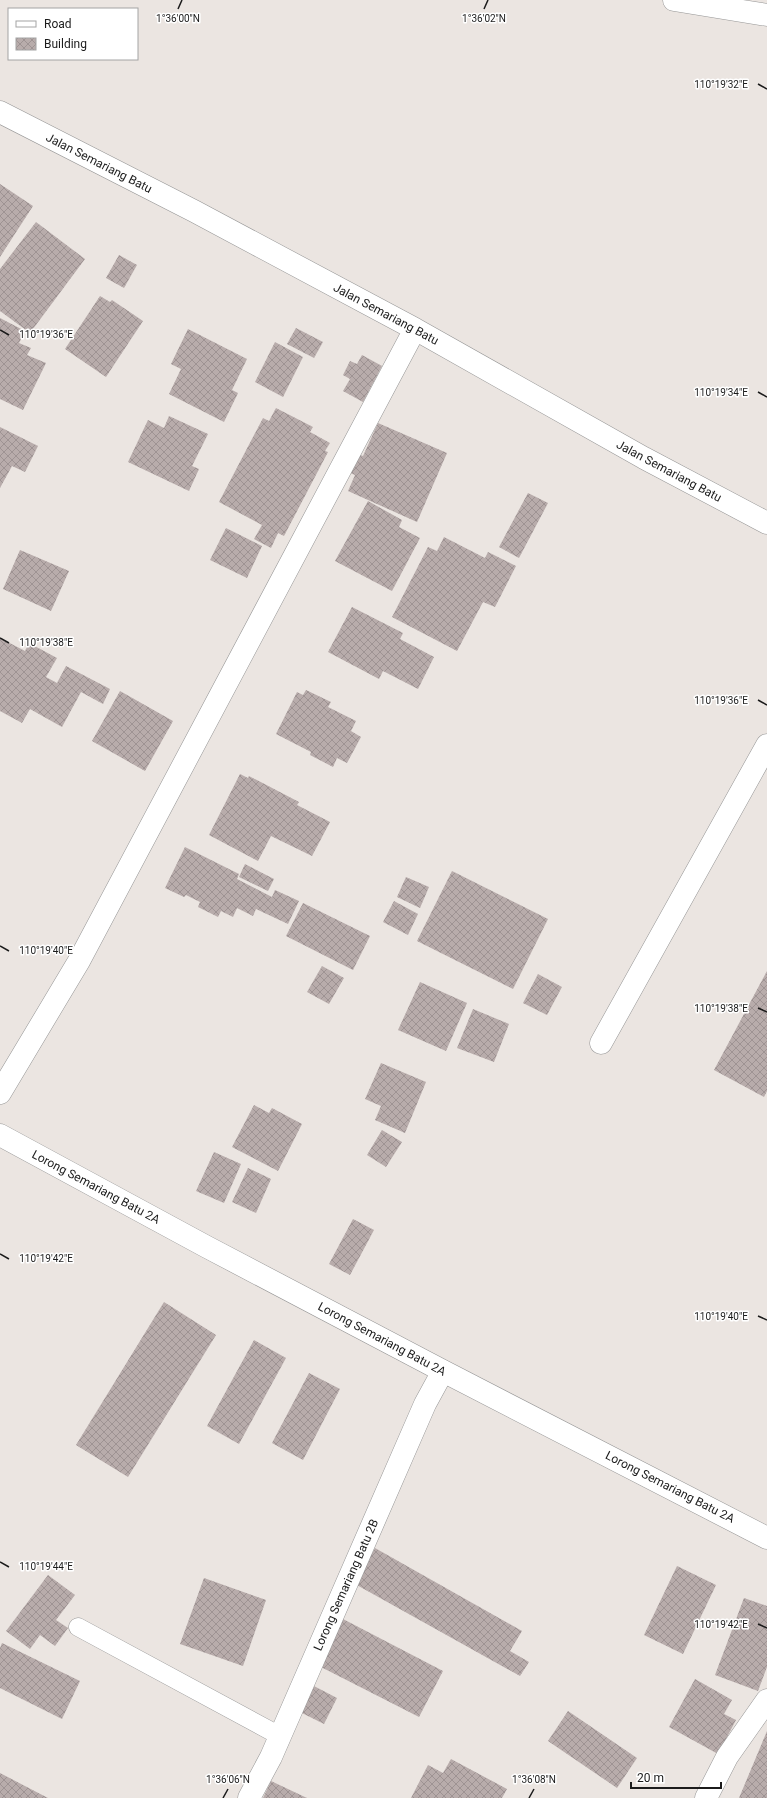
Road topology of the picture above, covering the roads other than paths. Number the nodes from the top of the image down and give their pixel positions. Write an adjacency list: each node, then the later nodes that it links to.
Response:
1 (674, 0): 2 (street)
2 (767, 15)
3 (0, 112): 4 (street, Jalan Semariang Batu)
4 (416, 329): 5 (street, Jalan Semariang Batu); 8 (street)
5 (767, 523)
6 (767, 745): 7 (street)
7 (601, 1043)
8 (0, 1093)
9 (0, 1135): 10 (street, Lorong Semariang Batu 2A)
10 (443, 1371): 11 (street, Lorong Semariang Batu 2A); 14 (street, Lorong Semariang Batu 2B)
11 (767, 1538)
12 (78, 1627): 14 (lane)
13 (767, 1700): 16 (street)
14 (280, 1736): 15 (street, Lorong Semariang Batu 2B)
15 (249, 1798)
16 (706, 1798)

